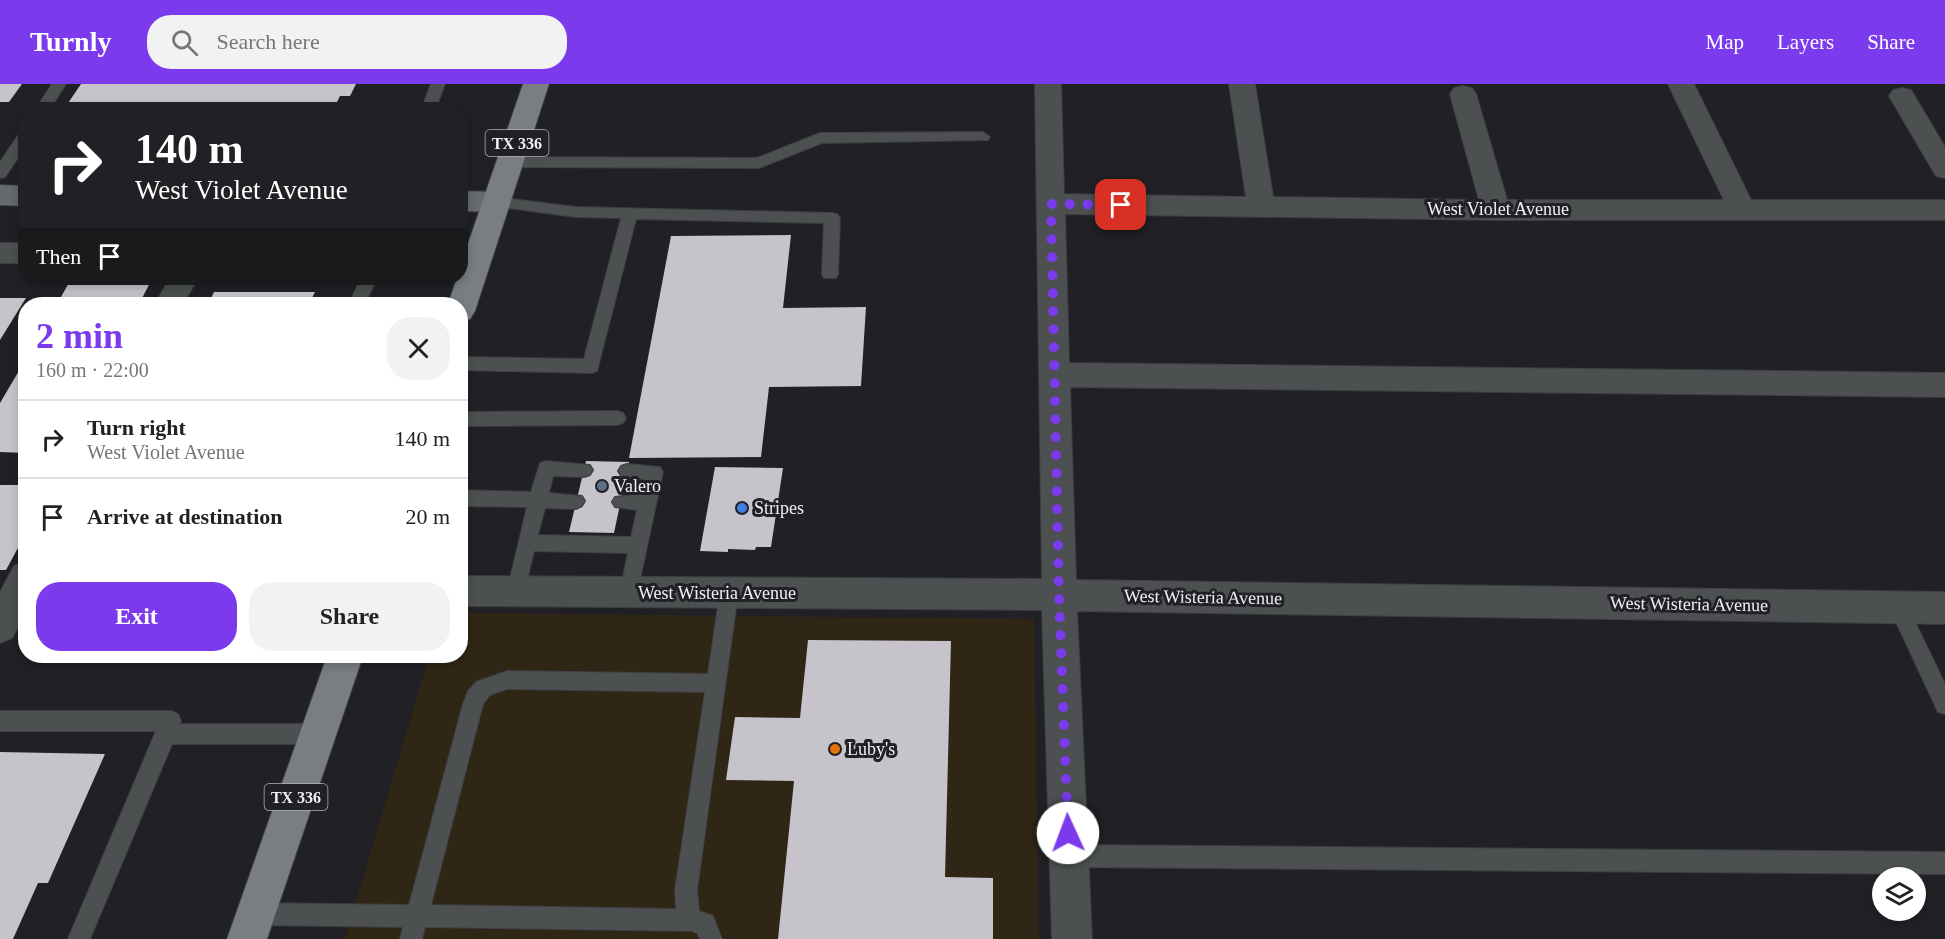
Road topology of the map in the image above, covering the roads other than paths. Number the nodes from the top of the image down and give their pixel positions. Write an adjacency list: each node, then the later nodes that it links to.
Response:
1 (59, 84): 9 (lane)
2 (438, 84): 10 (lane)
3 (536, 84): 13 (main road, TX 336)
4 (1048, 84): 20 (street)
5 (1242, 84): 21 (street)
6 (1681, 84): 23 (street)
7 (1463, 94): 22 (street)
8 (1902, 96): 14 (street)
9 (47, 102)
10 (431, 102)
11 (983, 137): 13 (lane)
12 (18, 146): 15 (lane)
13 (510, 162): 19 (main road, TX 336)
14 (1945, 170)
15 (0, 173)
16 (0, 195): 17 (street)
17 (18, 196)
18 (468, 201): 19 (street)
19 (497, 202): 25 (lane); 29 (main road, TX 336)
20 (1051, 204): 21 (street, West Violet Avenue); 31 (street)
21 (1261, 207): 22 (street, West Violet Avenue)
22 (1496, 210): 23 (street, West Violet Avenue)
23 (1742, 210): 24 (street, West Violet Avenue)
24 (1945, 210)
25 (630, 213): 28 (lane); 30 (lane)
26 (0, 253): 27 (street)
27 (18, 253)
28 (830, 274)
29 (465, 297)
30 (468, 363)
31 (1055, 375): 32 (street); 49 (street)
32 (1945, 385)
33 (617, 418): 34 (lane)
34 (468, 419)
35 (584, 470): 38 (lane)
36 (627, 471): 41 (lane)
37 (468, 498): 38 (lane)
38 (538, 500): 39 (lane); 42 (lane)
39 (576, 501)
40 (621, 502): 41 (lane)
41 (648, 502): 43 (lane)
42 (527, 543): 43 (lane); 45 (lane)
43 (638, 544): 47 (lane)
44 (468, 591): 45 (street, West Wisteria Avenue)
45 (516, 591): 47 (street, West Wisteria Avenue)
46 (18, 592): 52 (street)
47 (629, 592): 48 (street, West Wisteria Avenue)
48 (729, 593): 49 (street, West Wisteria Avenue); 56 (lane)
49 (1059, 596): 50 (street, West Wisteria Avenue); 61 (street)
50 (1898, 607): 51 (street, West Wisteria Avenue); 57 (lane)
51 (1945, 608)
52 (0, 627)
53 (0, 633): 54 (street)
54 (18, 633)
55 (342, 663): 60 (main road, TX 336)
56 (716, 683): 63 (lane); 64 (lane)
57 (1945, 705)
58 (0, 721): 59 (lane)
59 (165, 734): 60 (lane); 66 (lane)
60 (317, 734): 65 (main road, TX 336)
61 (1069, 856): 62 (lane); 69 (street)
62 (1945, 863)
63 (417, 916): 64 (lane); 65 (lane); 67 (lane)
64 (692, 920): 68 (lane)
65 (251, 926)
66 (79, 939)
67 (411, 939)
68 (711, 939)
69 (1072, 939)

